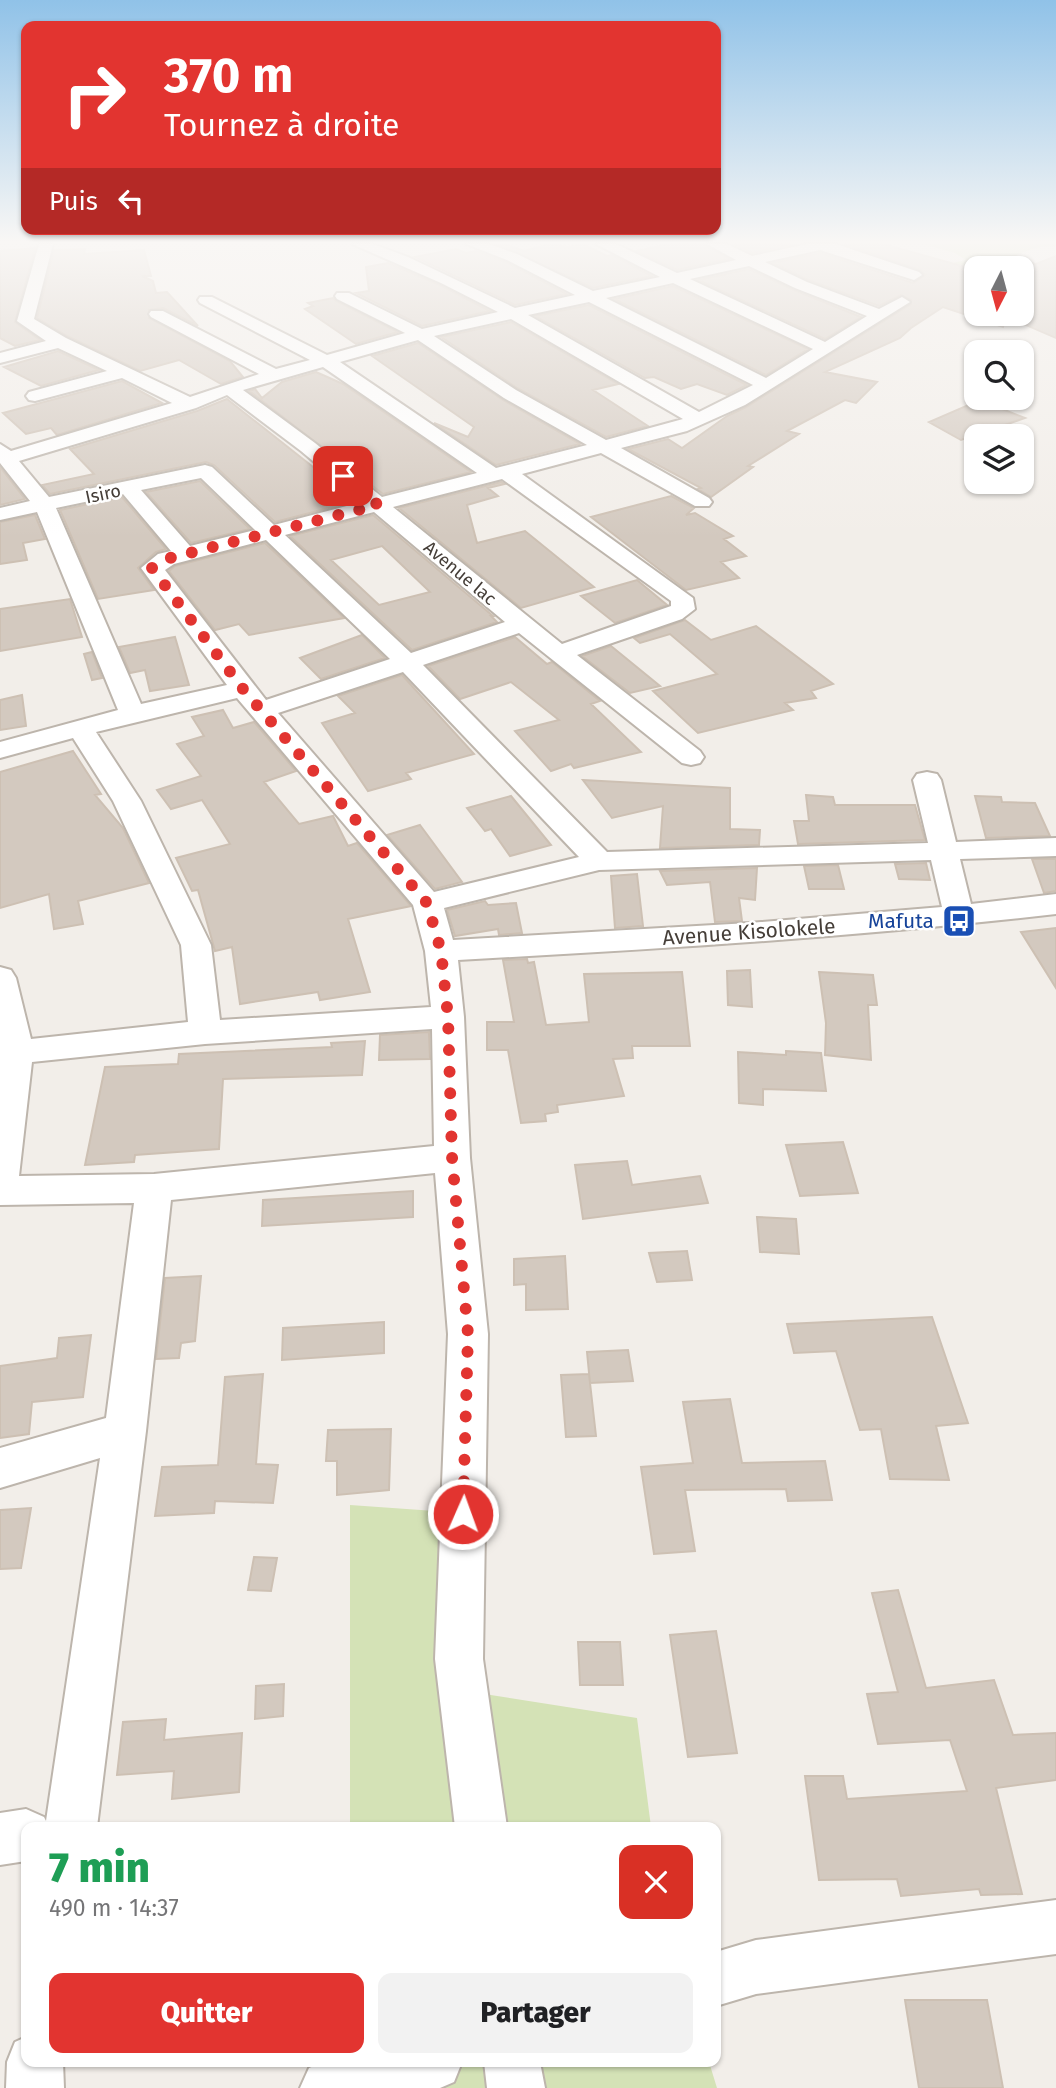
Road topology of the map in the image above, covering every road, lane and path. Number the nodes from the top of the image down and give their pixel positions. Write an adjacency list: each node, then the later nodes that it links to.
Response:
1 (210, 341): 14 (street)
2 (288, 341): 12 (street)
3 (396, 341): 12 (street)
4 (431, 341): 20 (street)
5 (559, 341): 19 (street)
6 (680, 341): 15 (street)
7 (810, 341): 10 (street)
8 (835, 341): 10 (street)
9 (60, 342): 11 (street); 13 (street)
10 (824, 348): 15 (street)
11 (0, 358)
12 (328, 362): 14 (street); 22 (street)
13 (122, 373): 17 (street); 18 (street)
14 (274, 375): 16 (street)
15 (767, 385): 19 (street)
16 (229, 388): 18 (street); 25 (street, Avenue lac)
17 (35, 396)
18 (189, 404): 21 (street)
19 (699, 420): 20 (street)
20 (606, 447): 22 (street); 24 (street)
21 (4, 454): 26 (street)
22 (499, 474): 25 (street); 31 (street)
23 (128, 488): 26 (street, Isiro); 28 (street, Isiro); 29 (street)
24 (702, 502)
25 (378, 505): 28 (street); 30 (street, Avenue lac)
26 (45, 506): 27 (street, Isiro); 35 (street)
27 (0, 514)
28 (268, 533): 29 (street); 32 (street)
29 (186, 554): 33 (street)
30 (522, 624): 31 (street, Avenue lac); 32 (street)
31 (559, 653): 38 (street, Avenue lac)
32 (407, 662): 34 (street); 42 (street)
33 (243, 689): 34 (street); 35 (street)
34 (262, 710): 43 (street)
35 (132, 714): 36 (street)
36 (80, 728): 37 (street); 49 (street)
37 (0, 750)
38 (691, 757)
39 (927, 780): 41 (street)
40 (1056, 848): 41 (street)
41 (944, 852): 42 (street); 45 (street)
42 (599, 861): 43 (street)
43 (427, 903): 46 (street)
44 (1056, 904): 45 (street, Avenue Kisolokele)
45 (959, 916): 46 (street, Avenue Kisolokele)
46 (441, 951): 48 (street)
47 (0, 978): 50 (street)
48 (448, 1017): 49 (street); 51 (street)
49 (205, 1032): 50 (street)
50 (17, 1052): 52 (street)
51 (452, 1157): 53 (street); 58 (street)
52 (0, 1179)
53 (154, 1188): 54 (street); 55 (street)
54 (0, 1191)
55 (125, 1431): 56 (street); 57 (street)
56 (0, 1468)
57 (72, 1822)
58 (480, 1822)
59 (21, 1836): 60 (street)
60 (0, 1839)
61 (1056, 1927): 62 (street)
62 (721, 1977)
63 (35, 2067): 66 (street)
64 (414, 2067): 67 (street)
65 (513, 2067): 68 (street)
66 (35, 2088)
67 (329, 2088)
68 (516, 2088)

